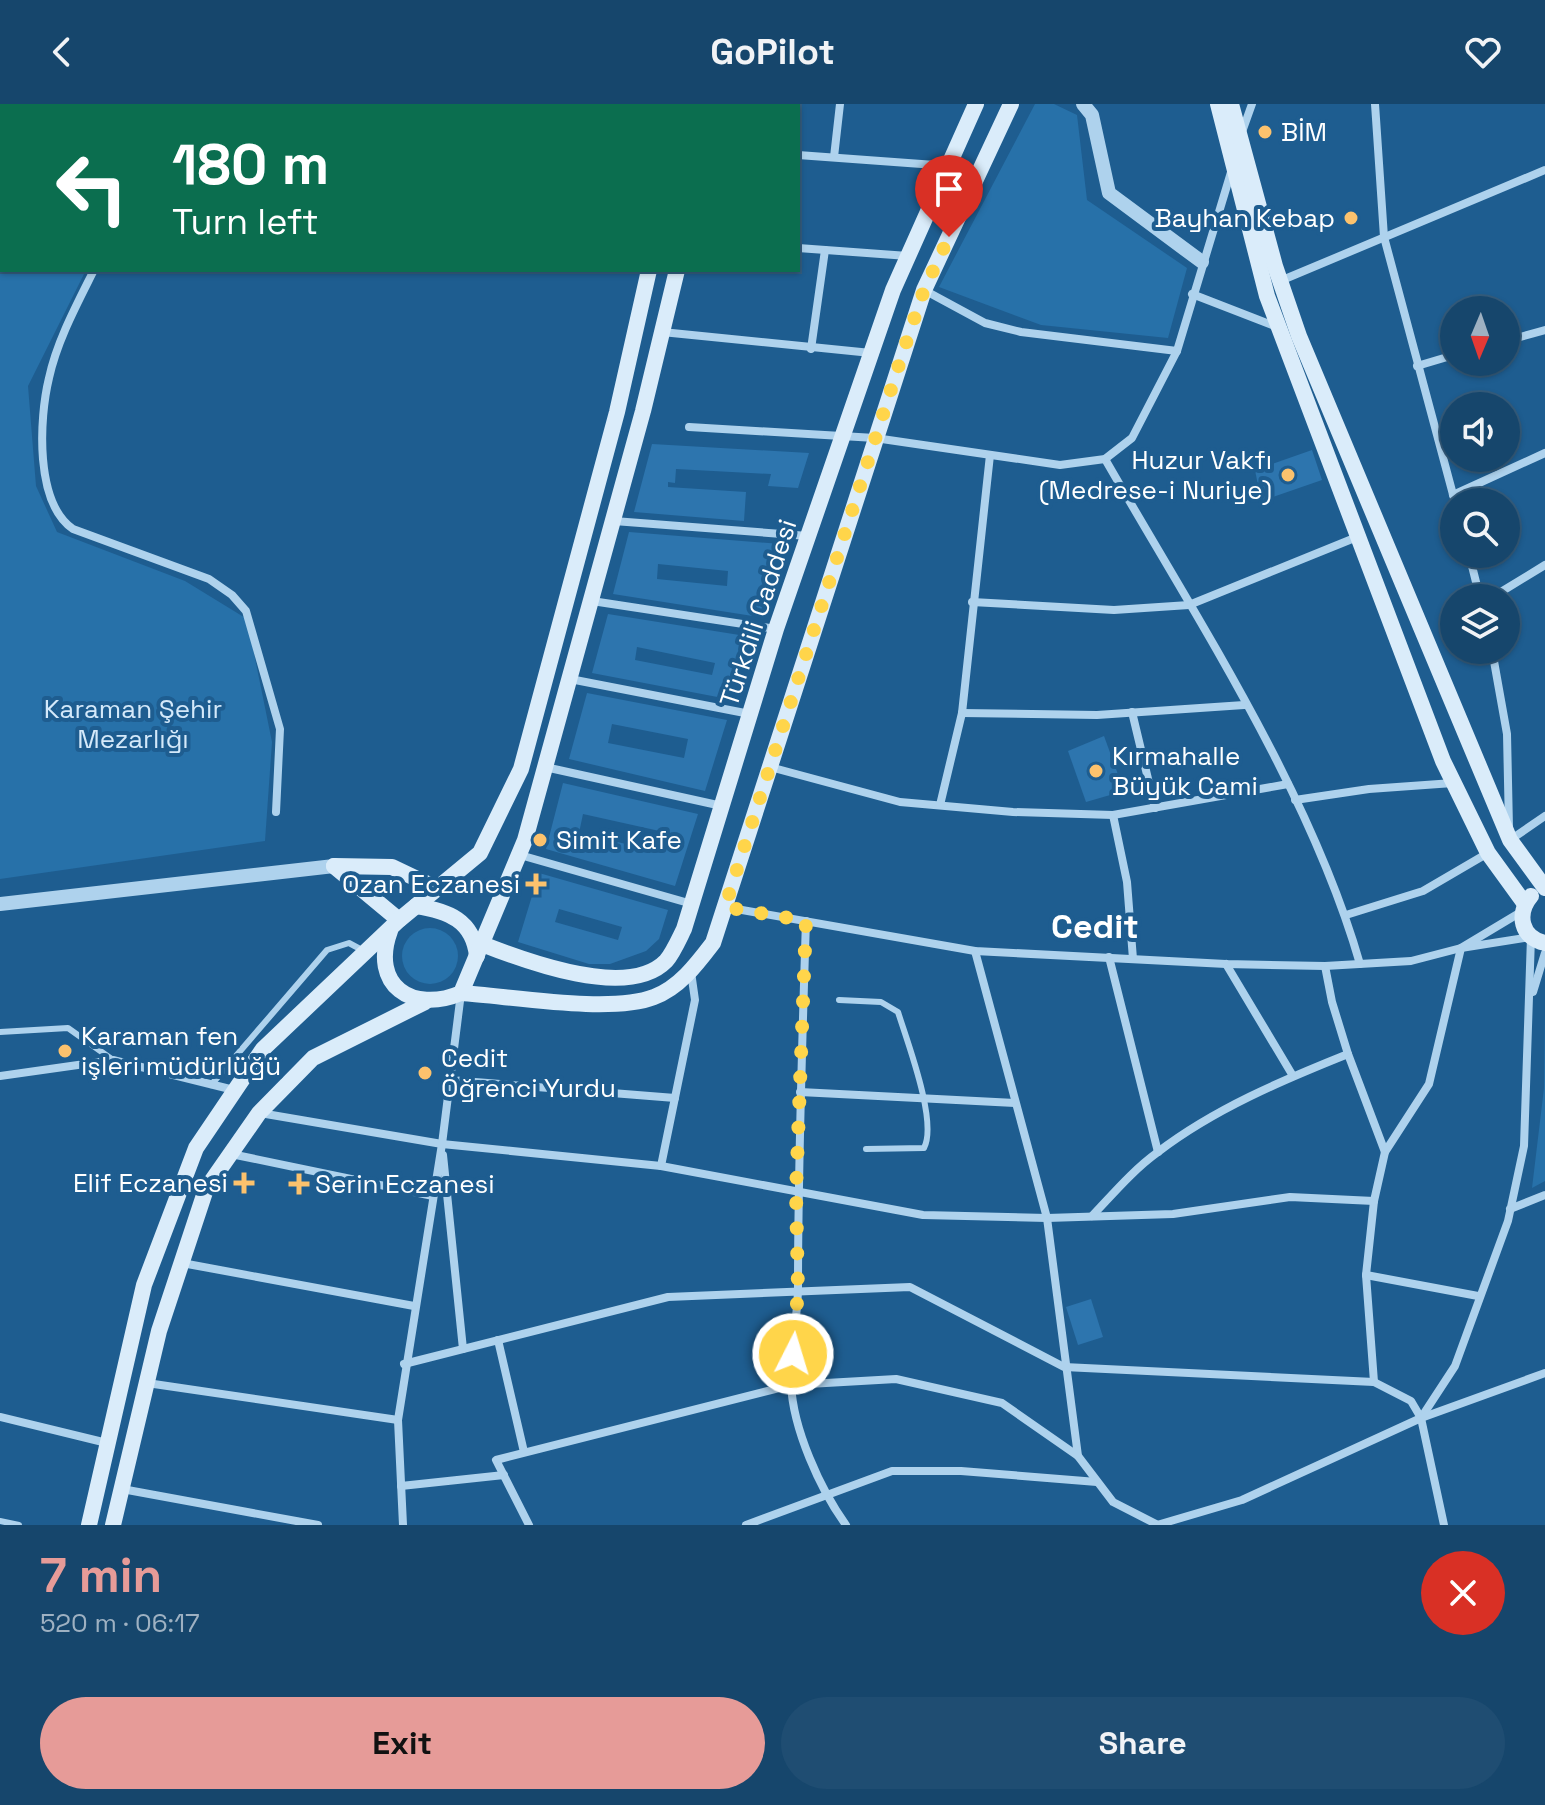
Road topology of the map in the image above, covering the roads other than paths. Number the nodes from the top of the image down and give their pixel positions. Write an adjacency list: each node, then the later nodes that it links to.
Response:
1 (840, 104): 11 (street)
2 (976, 104): 13 (main road, Türkdili Caddesi)
3 (1011, 104): 24 (main road)
4 (1083, 104): 19 (street)
5 (1218, 104): 12 (main road)
6 (1231, 104): 9 (main road)
7 (1252, 104): 9 (street)
8 (1375, 104): 15 (street)
9 (1241, 137): 23 (main road)
10 (800, 155): 11 (street)
11 (834, 157): 13 (street)
12 (1234, 161): 19 (street); 26 (main road)
13 (949, 166): 18 (main road, Türkdili Caddesi)
14 (1545, 170): 15 (street)
15 (1384, 237): 23 (street); 34 (street)
16 (800, 248): 17 (street)
17 (825, 250): 18 (street); 30 (street)
18 (908, 256): 32 (main road, Türkdili Caddesi)
19 (1202, 262): 25 (street)
20 (93, 272): 66 (street)
21 (649, 272): 73 (main road)
22 (677, 272): 28 (main road)
23 (1280, 281): 69 (main road)
24 (924, 290): 31 (street); 37 (main road)
25 (1192, 294): 26 (street); 31 (street)
26 (1279, 328): 45 (main road)
27 (1545, 330): 29 (street)
28 (662, 332): 30 (street); 43 (main road)
29 (1520, 337)
30 (811, 349): 32 (street)
31 (1177, 351): 40 (street)
32 (871, 353): 36 (main road, Türkdili Caddesi)
33 (1440, 359): 34 (street)
34 (1417, 366): 41 (street)
35 (689, 427): 36 (street)
36 (842, 438): 37 (street); 44 (main road, Türkdili Caddesi)
37 (875, 438): 39 (street); 59 (main road)
38 (1545, 453): 42 (street)
39 (990, 455): 40 (street); 49 (street)
40 (1105, 459): 50 (street)
41 (1451, 488)
42 (1474, 488)
43 (614, 521): 44 (street); 48 (main road)
44 (808, 536): 51 (main road, Türkdili Caddesi)
45 (1358, 537): 50 (street); 60 (main road)
46 (1545, 565): 47 (street)
47 (1514, 584)
48 (591, 601): 51 (street); 53 (main road)
49 (972, 602): 50 (street); 56 (street)
50 (1189, 605): 54 (street)
51 (776, 629): 57 (main road, Türkdili Caddesi)
52 (1494, 664): 69 (street)
53 (570, 679): 57 (street); 58 (main road)
54 (1244, 705): 55 (street); 61 (street)
55 (1132, 712): 56 (street); 65 (street)
56 (962, 713): 63 (street)
57 (750, 714): 64 (main road, Türkdili Caddesi)
58 (545, 767): 64 (street); 71 (main road)
59 (770, 767): 63 (street); 78 (main road)
60 (1453, 783): 62 (street); 70 (main road)
61 (1288, 784): 62 (street); 65 (street)
62 (1295, 800): 80 (street)
63 (940, 805): 67 (street)
64 (722, 806): 76 (main road, Türkdili Caddesi)
65 (1155, 808): 67 (street)
66 (276, 812)
67 (1113, 815): 90 (street)
68 (1545, 816): 69 (street)
69 (1510, 840): 74 (main road)
70 (1488, 853): 79 (main road); 80 (street)
71 (520, 855): 76 (street); 85 (main road)
72 (334, 866): 73 (main road); 75 (street); 82 (main road)
73 (436, 888): 77 (main road)
74 (1545, 889): 79 (main road)
75 (0, 904)
76 (692, 904): 85 (main road, Türkdili Caddesi)
77 (416, 906): 82 (main road); 85 (main road)
78 (725, 907): 81 (street); 94 (main road)
79 (1523, 908): 83 (main road); 84 (street)
80 (1346, 915): 92 (street)
81 (806, 921): 86 (street); 107 (street)
82 (395, 924): 87 (main road); 98 (main road)
83 (1538, 940): 84 (street); 97 (street)
84 (1461, 948): 92 (street); 115 (street)
85 (480, 950): 95 (main road)
86 (975, 951): 89 (street); 110 (street)
87 (365, 952): 105 (lane); 106 (main road)
88 (1545, 953): 97 (street)
89 (1109, 957): 90 (street); 114 (street)
90 (1133, 959): 91 (street)
91 (1226, 964): 93 (street); 103 (street)
92 (1360, 964): 93 (street)
93 (1325, 966): 100 (street)
94 (691, 972): 95 (main road); 108 (street)
95 (461, 993): 98 (main road); 104 (street)
96 (839, 1000): 109 (lane)
97 (1530, 1000): 122 (street)
98 (425, 1002): 111 (main road)
99 (0, 1032): 101 (lane)
100 (1348, 1054): 103 (street); 115 (street)
101 (113, 1060): 102 (street); 105 (street)
102 (0, 1076)
103 (1293, 1076): 114 (street)
104 (450, 1080): 108 (street); 112 (street)
105 (211, 1085): 106 (street)
106 (235, 1091): 141 (main road)
107 (800, 1092): 109 (street); 118 (street)
108 (675, 1098): 117 (street)
109 (923, 1098): 110 (street); 113 (lane)
110 (1015, 1103): 124 (street)
111 (259, 1113): 112 (street); 116 (main road)
112 (442, 1144): 117 (street); 120 (street); 131 (street)
113 (866, 1149)
114 (1158, 1152): 123 (street)
115 (1385, 1152): 121 (street)
116 (231, 1154): 120 (street); 125 (main road)
117 (661, 1166): 118 (street)
118 (796, 1192): 124 (street); 127 (street)
119 (1545, 1195): 122 (street)
120 (433, 1196): 129 (street)
121 (1374, 1201): 123 (street); 126 (street)
122 (1510, 1209): 128 (street)
123 (1092, 1216): 124 (street)
124 (1047, 1218): 133 (street)
125 (182, 1263): 129 (street); 136 (main road)
126 (1366, 1275): 128 (street); 135 (street)
127 (798, 1290): 130 (street); 133 (street); 137 (street)
128 (1478, 1296): 139 (street)
129 (414, 1306): 132 (street)
130 (498, 1340): 131 (street); 142 (street)
131 (463, 1349): 132 (street)
132 (404, 1364): 140 (street)
133 (1064, 1367): 135 (street); 143 (street)
134 (1545, 1373): 139 (street)
135 (1374, 1382): 139 (street)
136 (147, 1383): 140 (street); 147 (main road)
137 (791, 1385): 142 (street); 143 (street); 148 (street)
138 (0, 1417): 141 (street)
139 (1421, 1418): 149 (street); 161 (street)
140 (398, 1420): 146 (street)
141 (108, 1443): 152 (main road)
142 (524, 1452): 144 (street)
143 (1078, 1456): 145 (street)
144 (504, 1475): 146 (street); 156 (street)
145 (1097, 1482): 148 (street); 159 (street)
146 (401, 1486): 155 (street)
147 (122, 1489): 153 (main road); 154 (street)
148 (825, 1496): 157 (street); 158 (street)
149 (1199, 1513): 159 (street); 160 (street)
150 (0, 1521): 151 (lane)
151 (19, 1525)
152 (89, 1525)
153 (113, 1525)
154 (318, 1525)
155 (403, 1525)
156 (529, 1525)
157 (746, 1525)
158 (846, 1525)
159 (1157, 1525)
160 (1205, 1525)
161 (1444, 1525)

